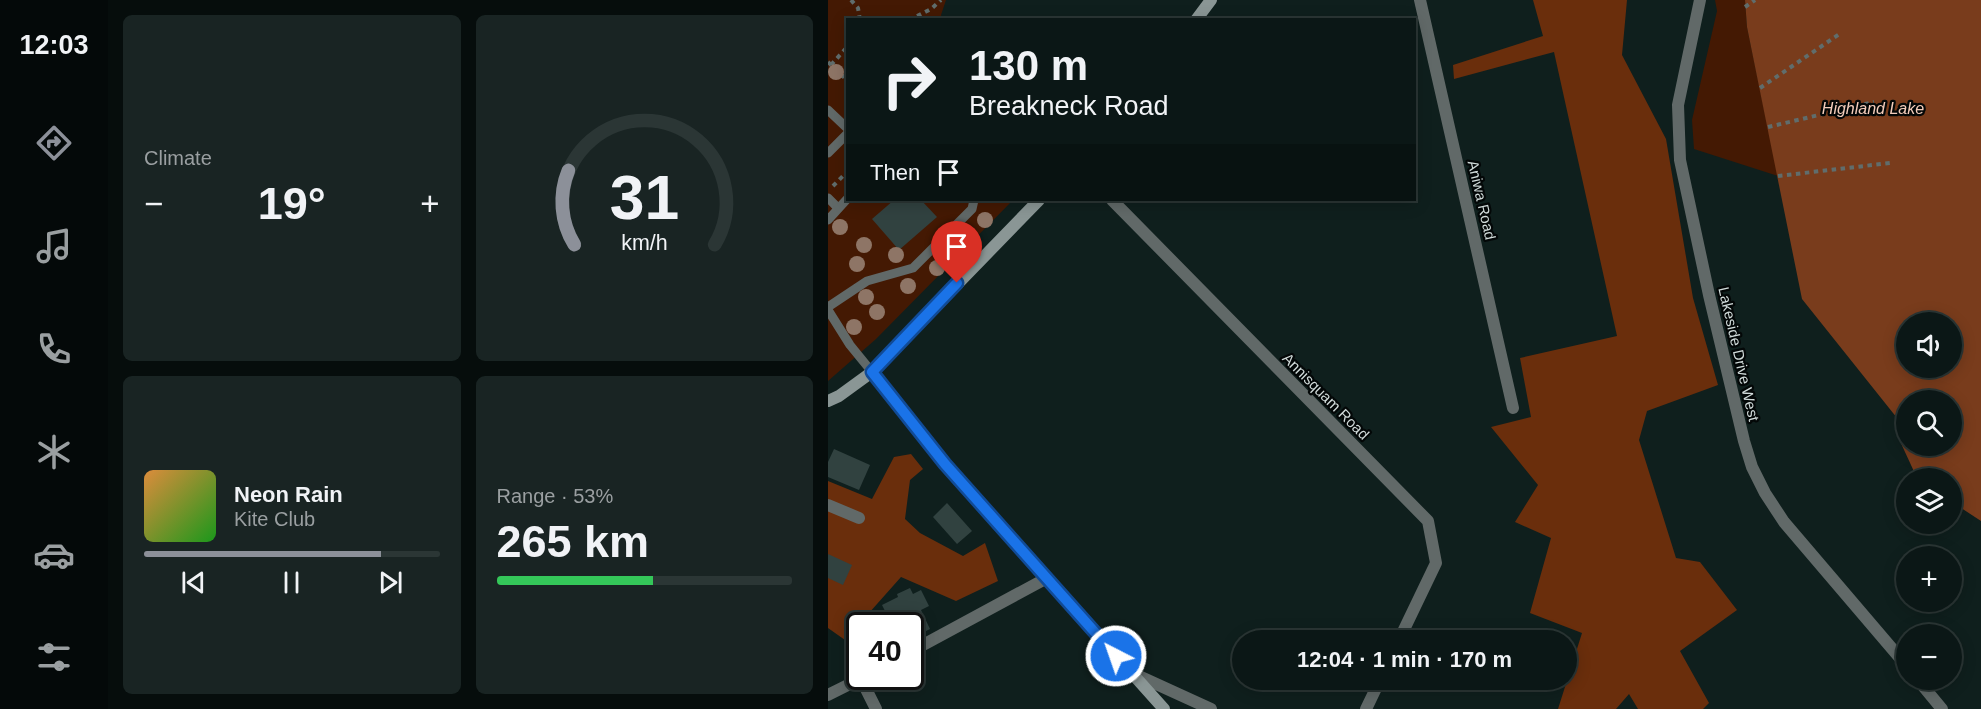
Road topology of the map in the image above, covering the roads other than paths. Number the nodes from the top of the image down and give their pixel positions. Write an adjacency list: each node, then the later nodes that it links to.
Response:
1 (1211, 0): 4 (street)
2 (1420, 0): 19 (street, Aniwa Road)
3 (1700, 0): 25 (street, Lakeside Drive West)
4 (1198, 18)
5 (828, 110): 6 (lane)
6 (846, 129)
7 (846, 133): 8 (lane)
8 (828, 153)
9 (828, 198): 14 (lane)
10 (846, 200): 14 (lane)
11 (974, 201): 16 (lane)
12 (1038, 201): 17 (street)
13 (1113, 201): 23 (street, Annisquam Road)
14 (838, 208): 15 (lane)
15 (828, 220)
16 (828, 308): 17 (lane)
17 (872, 372): 18 (street); 22 (street)
18 (828, 401)
19 (1513, 408)
20 (828, 505): 21 (street)
21 (859, 518)
22 (1047, 578): 24 (street); 26 (street)
23 (1404, 630)
24 (924, 644)
25 (1896, 653)
26 (1130, 672): 33 (street); 34 (street)
27 (846, 686): 31 (street)
28 (868, 690): 32 (street)
29 (1375, 690): 35 (street)
30 (1926, 690): 36 (street)
31 (828, 695)
32 (876, 709)
33 (1164, 709)
34 (1211, 709)
35 (1366, 709)
36 (1942, 709)

